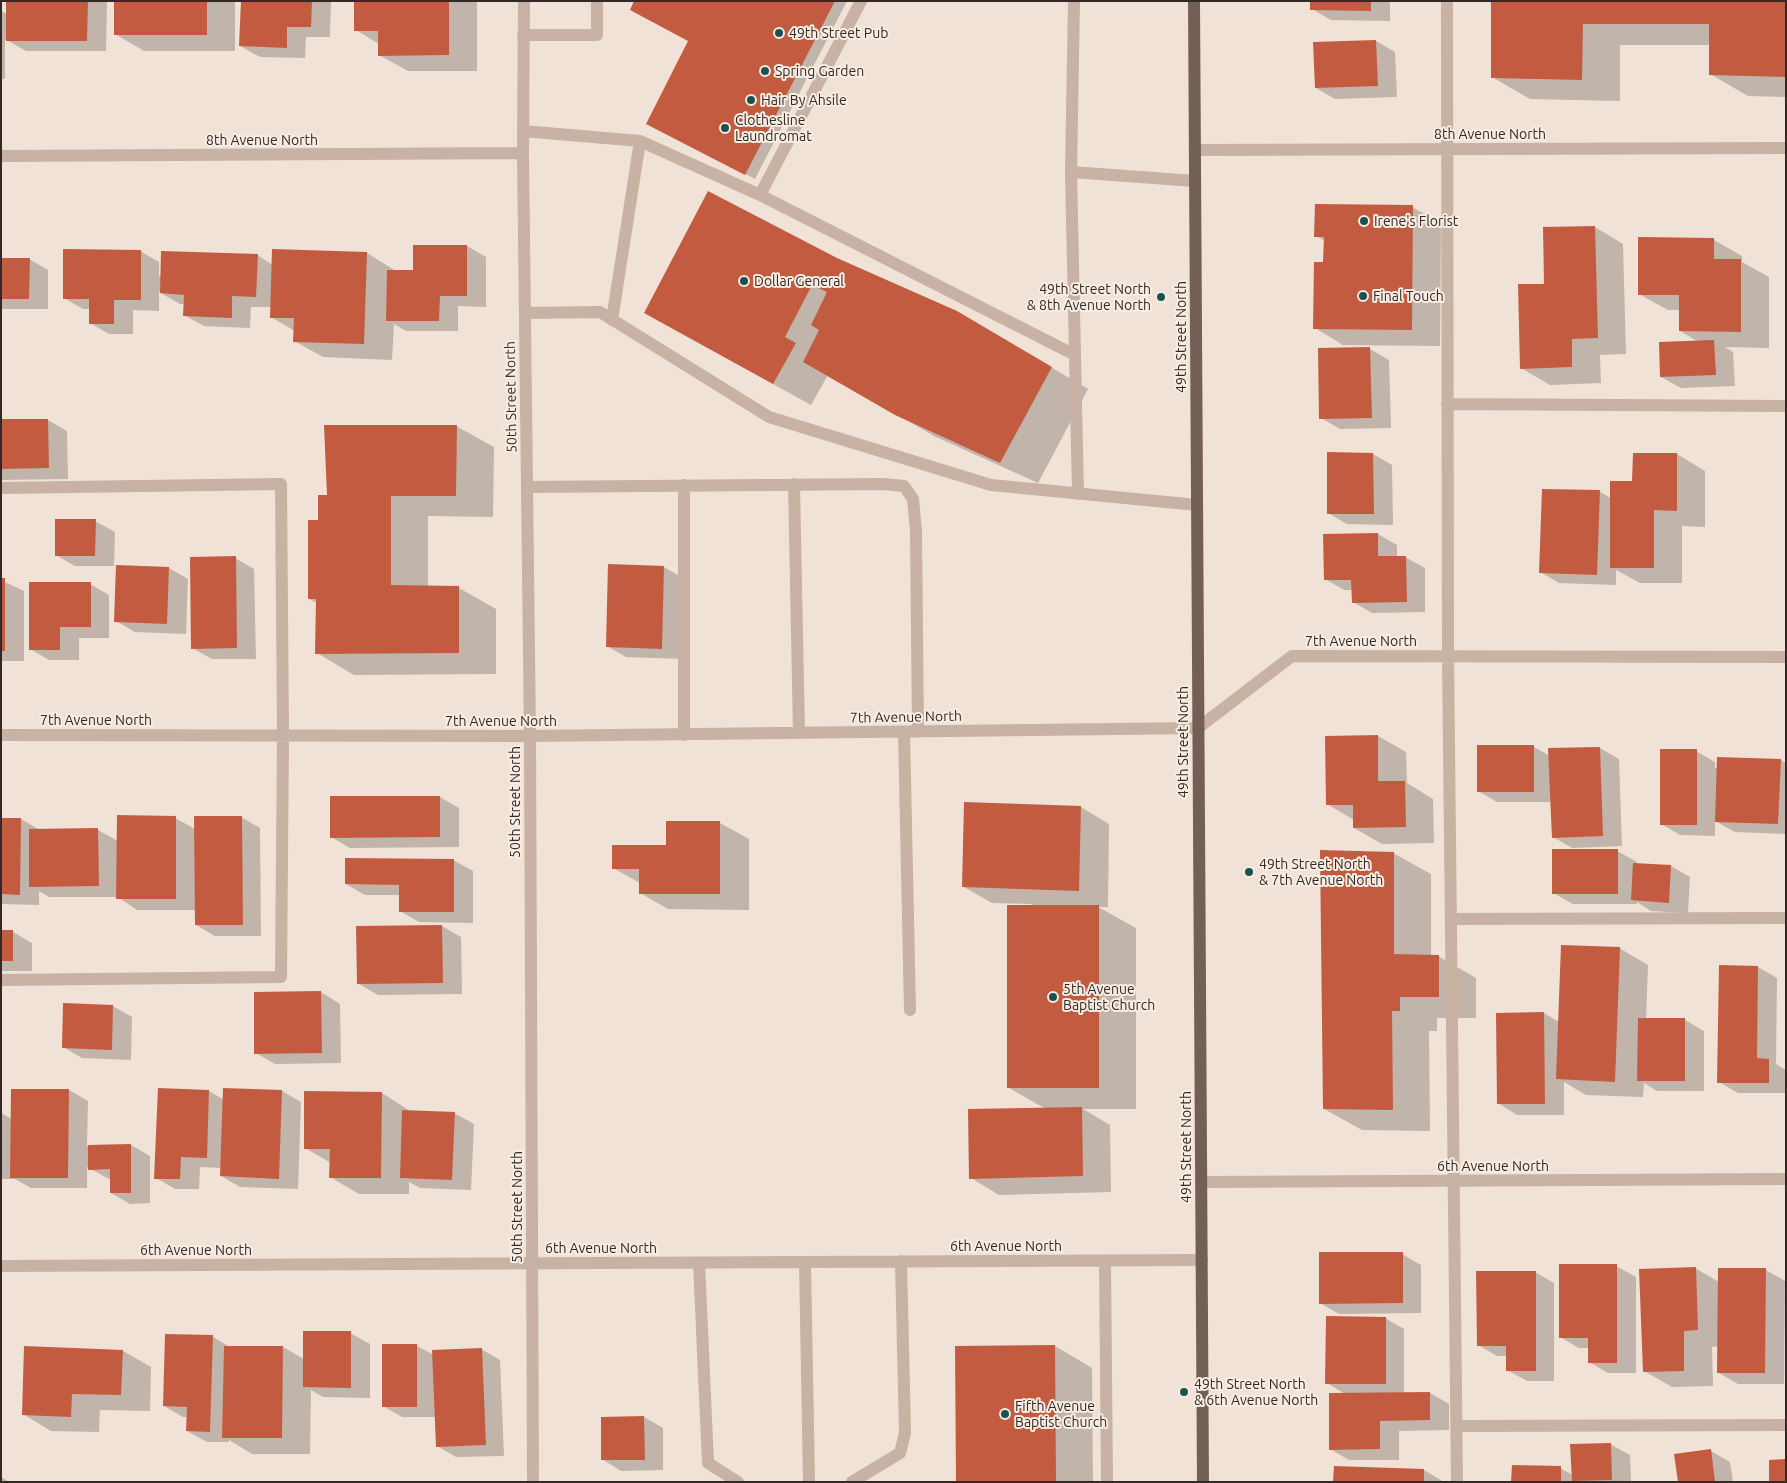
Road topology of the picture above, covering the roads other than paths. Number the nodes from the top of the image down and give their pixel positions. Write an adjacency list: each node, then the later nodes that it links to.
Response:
1 (524, 1): 7 (street, 50th Street North)
2 (597, 1): 7 (street)
3 (861, 1): 17 (street)
4 (1074, 1): 15 (street)
5 (1194, 1): 12 (main road, 49th Street North)
6 (1447, 1): 11 (street)
7 (524, 34): 8 (street, 50th Street North)
8 (523, 131): 9 (street); 13 (street, 50th Street North)
9 (640, 141): 17 (street); 19 (street)
10 (1786, 148): 11 (street, 8th Avenue North)
11 (1446, 149): 12 (street, 8th Avenue North); 21 (street)
12 (1195, 150): 16 (main road, 49th Street North)
13 (523, 153): 14 (street, 8th Avenue North); 18 (street, 50th Street North)
14 (1, 156)
15 (1071, 172): 16 (street); 20 (street)
16 (1195, 181): 28 (main road, 49th Street North)
17 (760, 195): 20 (street)
18 (525, 313): 19 (street); 25 (street, 50th Street North)
19 (612, 320): 27 (street)
20 (1075, 355): 27 (street)
21 (1447, 404): 22 (street); 29 (street)
22 (1786, 406)
23 (794, 484): 24 (street); 33 (street); 35 (street)
24 (684, 485): 25 (street); 36 (street)
25 (527, 487): 38 (street, 50th Street North)
26 (1, 488): 37 (street)
27 (1078, 494): 28 (street)
28 (1197, 505): 31 (main road, 49th Street North)
29 (1448, 656): 30 (street, 7th Avenue North); 31 (street, 7th Avenue North); 40 (street)
30 (1786, 657)
31 (1198, 728): 33 (street, 7th Avenue North); 45 (main road, 49th Street North)
32 (904, 732): 33 (street, 7th Avenue North); 35 (street, 7th Avenue North); 42 (street)
33 (918, 732)
34 (1, 734): 37 (street, 7th Avenue North)
35 (799, 734): 36 (street, 7th Avenue North)
36 (684, 735): 38 (street, 7th Avenue North)
37 (283, 736): 38 (street, 7th Avenue North); 41 (street)
38 (530, 736): 50 (street, 50th Street North)
39 (1786, 918): 40 (street)
40 (1451, 919): 44 (street)
41 (1, 980)
42 (910, 1010)
43 (1786, 1179): 44 (street, 6th Avenue North)
44 (1454, 1181): 45 (street, 6th Avenue North); 54 (street)
45 (1201, 1182): 46 (main road, 49th Street North)
46 (1202, 1260): 47 (street, 6th Avenue North); 60 (main road, 49th Street North)
47 (1105, 1261): 49 (street, 6th Avenue North); 59 (street)
48 (805, 1262): 49 (street, 6th Avenue North); 51 (street, 6th Avenue North); 57 (street)
49 (901, 1262): 58 (street)
50 (532, 1263): 51 (street, 6th Avenue North); 52 (street, 6th Avenue North); 55 (street, 50th Street North)
51 (699, 1263): 56 (street)
52 (1, 1266)
53 (1786, 1424): 54 (street)
54 (1457, 1426): 61 (street)
55 (533, 1482)
56 (738, 1482)
57 (809, 1482)
58 (852, 1482)
59 (1107, 1482)
60 (1203, 1482)
61 (1457, 1482)

